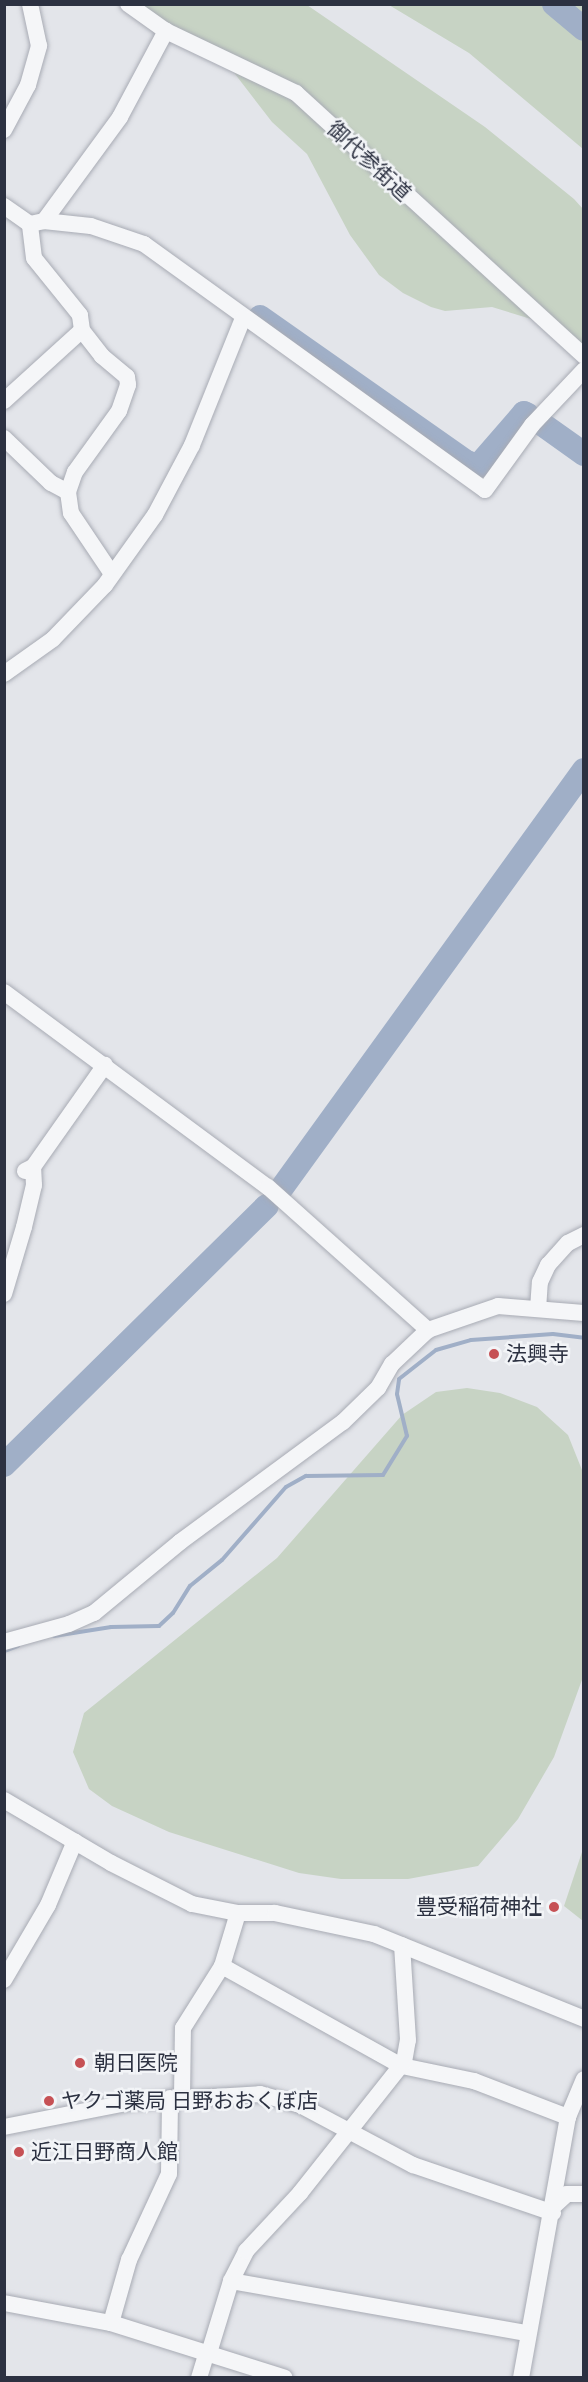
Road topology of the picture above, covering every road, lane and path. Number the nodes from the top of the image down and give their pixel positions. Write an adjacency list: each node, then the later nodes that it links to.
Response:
1 (30, 4): 4 (street)
2 (128, 4): 3 (street, 御代参街道)
3 (166, 31): 6 (street); 9 (street, 御代参街道)
4 (4, 130)
5 (4, 207): 6 (street)
6 (37, 223): 7 (street); 8 (street)
7 (243, 318): 10 (street); 14 (street)
8 (82, 330): 11 (street); 13 (street)
9 (584, 356)
10 (584, 369)
11 (4, 401)
12 (4, 438): 13 (street)
13 (68, 492): 14 (street)
14 (112, 574): 15 (street)
15 (4, 674)
16 (4, 992): 17 (street)
17 (105, 1065): 19 (street); 22 (street)
18 (584, 1235): 20 (street)
19 (4, 1294)
20 (538, 1309): 21 (street); 22 (street)
21 (584, 1313)
22 (428, 1330): 23 (street)
23 (4, 1641)
24 (4, 1800): 25 (street)
25 (75, 1841): 26 (street); 29 (street)
26 (238, 1913): 27 (street); 28 (street)
27 (402, 1945): 30 (street); 31 (street)
28 (222, 1966): 31 (street); 33 (street)
29 (4, 1980)
30 (584, 2019)
31 (402, 2066): 34 (street); 36 (street)
32 (584, 2079): 34 (street)
33 (176, 2098): 35 (street); 36 (street); 41 (street)
34 (568, 2117): 38 (street)
35 (4, 2127)
36 (348, 2133): 38 (street); 39 (street)
37 (584, 2194): 38 (street)
38 (553, 2210): 42 (street)
39 (231, 2281): 42 (street); 43 (street)
40 (4, 2303): 41 (street)
41 (111, 2323): 43 (street)
42 (527, 2333): 46 (street)
43 (208, 2352): 44 (street); 45 (street)
44 (199, 2378)
45 (285, 2378)
46 (521, 2378)

